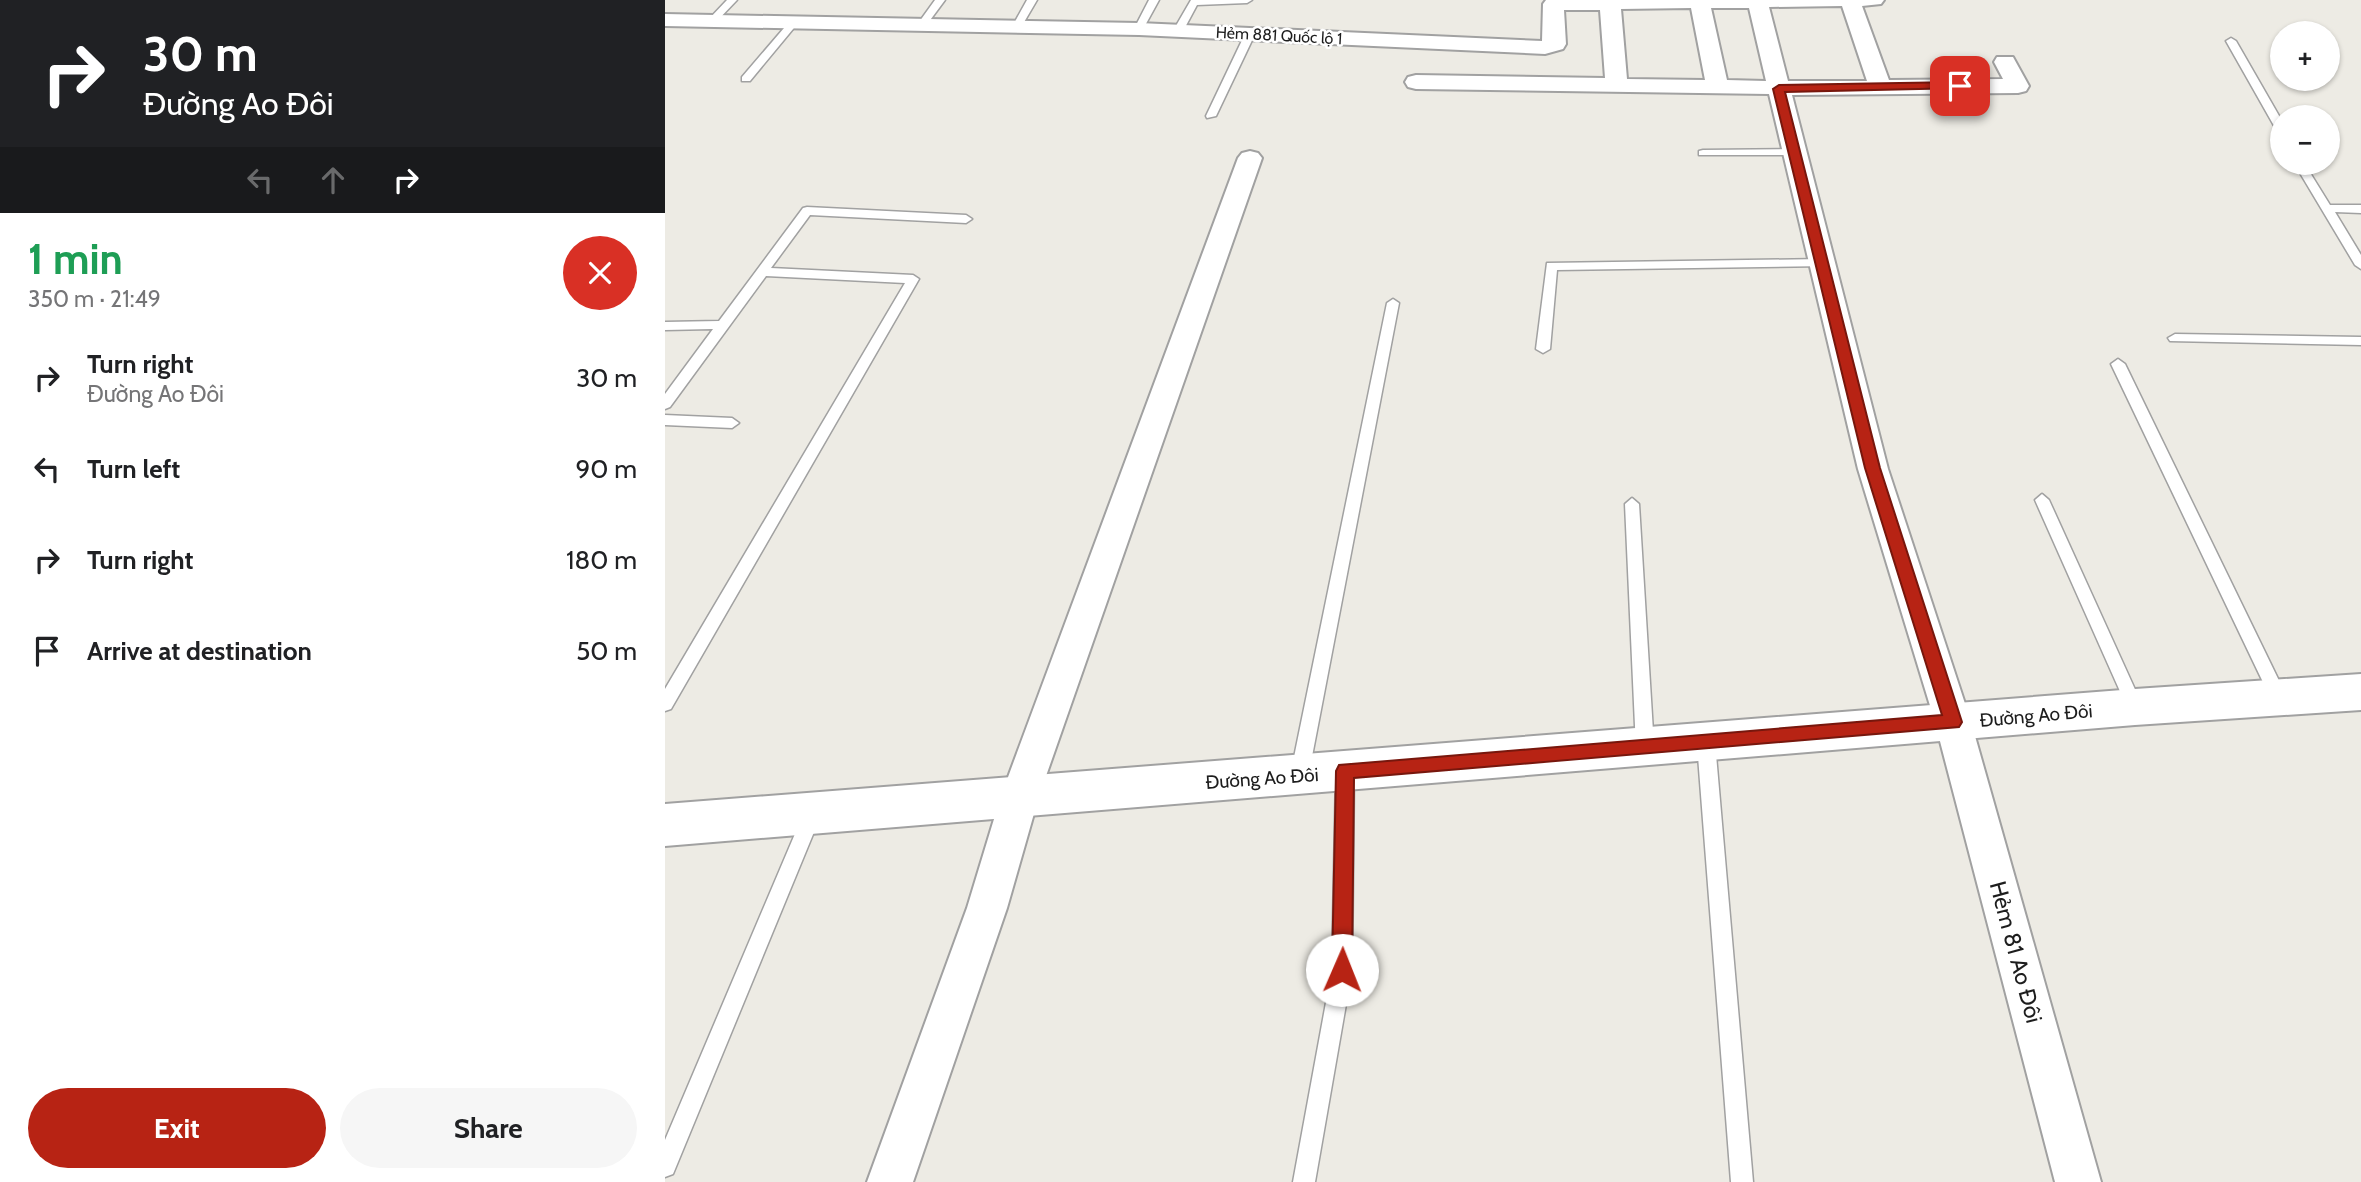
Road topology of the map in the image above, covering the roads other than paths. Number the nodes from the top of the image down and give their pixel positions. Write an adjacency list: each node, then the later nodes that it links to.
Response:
1 (732, 0): 12 (lane)
2 (940, 0): 14 (lane)
3 (1032, 0): 15 (lane)
4 (1154, 0): 16 (lane)
5 (1247, 0): 17 (lane)
6 (1874, 0): 7 (street, Hẻm 881 Quốc lộ 1)
7 (1850, 1): 10 (street, Hẻm 881 Quốc lộ 1); 25 (street)
8 (1610, 2): 9 (street, Hẻm 881 Quốc lộ 1); 18 (street, Hẻm 881 Quốc lộ 1); 23 (street)
9 (1700, 2): 10 (street, Hẻm 881 Quốc lộ 1); 24 (street)
10 (1758, 3): 26 (street, Hẻm 81 Ao Đôi)
11 (665, 20): 12 (street, Hẻm 881 Quốc lộ 1)
12 (712, 21): 13 (street, Hẻm 881 Quốc lộ 1)
13 (793, 23): 14 (street, Hẻm 881 Quốc lộ 1); 21 (lane)
14 (922, 25): 15 (street, Hẻm 881 Quốc lộ 1)
15 (1017, 27): 16 (street, Hẻm 881 Quốc lộ 1)
16 (1139, 29): 17 (street, Hẻm 881 Quốc lộ 1)
17 (1178, 31): 18 (street, Hẻm 881 Quốc lộ 1)
18 (1250, 34): 28 (lane)
19 (2231, 41): 27 (lane)
20 (2005, 62): 25 (street)
21 (746, 79)
22 (1416, 82): 23 (street)
23 (1617, 86): 24 (street)
24 (1718, 88): 26 (street)
25 (1881, 88): 26 (street)
26 (1779, 89): 29 (street, Hẻm 81 Ao Đôi)
27 (2270, 110)
28 (1211, 116)
29 (1794, 152): 30 (lane); 36 (street, Hẻm 81 Ao Đôi)
30 (1703, 153)
31 (1250, 158): 60 (street)
32 (2307, 175): 33 (lane)
33 (2328, 208): 34 (lane); 37 (lane)
34 (2361, 209)
35 (965, 219): 38 (lane)
36 (1823, 263): 44 (lane); 55 (street, Hẻm 81 Ao Đôi)
37 (2361, 265)
38 (762, 272): 41 (lane); 53 (lane)
39 (1393, 303): 59 (lane)
40 (665, 326): 41 (lane)
41 (721, 326): 46 (lane)
42 (2175, 338): 43 (lane)
43 (2361, 341)
44 (1543, 349)
45 (2118, 364): 52 (lane)
46 (665, 404)
47 (665, 420): 48 (lane)
48 (732, 423)
49 (2042, 500): 54 (lane)
50 (1632, 504): 57 (lane)
51 (2361, 692): 52 (street, Đường Ao Đôi)
52 (2278, 696): 54 (street, Đường Ao Đôi)
53 (665, 704)
54 (2135, 707): 55 (street, Đường Ao Đôi)
55 (1953, 722): 56 (street, Đường Ao Đôi); 67 (street, Hẻm 81 Ao Đôi)
56 (1706, 743): 57 (street, Đường Ao Đôi); 66 (lane)
57 (1645, 748): 58 (street, Đường Ao Đôi)
58 (1345, 771): 59 (street, Đường Ao Đôi); 65 (lane)
59 (1300, 775): 60 (street, Đường Ao Đôi)
60 (1020, 796): 61 (street, Đường Ao Đôi); 64 (street)
61 (813, 813): 62 (street, Đường Ao Đôi); 63 (lane)
62 (665, 825)
63 (665, 1166)
64 (890, 1182)
65 (1304, 1182)
66 (1742, 1182)
67 (2078, 1182)

